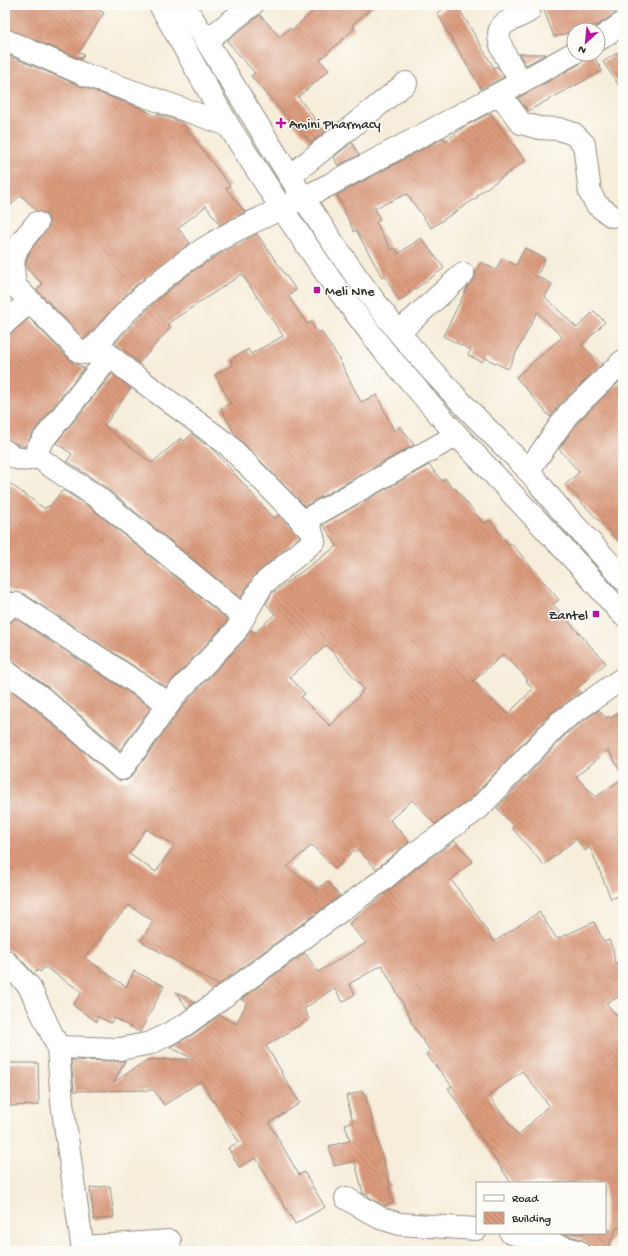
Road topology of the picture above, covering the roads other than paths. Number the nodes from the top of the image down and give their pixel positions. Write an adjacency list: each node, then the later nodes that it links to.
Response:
1 (160, 5): 13 (street)
2 (184, 5): 8 (street)
3 (252, 5): 8 (street)
4 (530, 5): 10 (street)
5 (623, 23): 6 (street)
6 (606, 35)
7 (5, 40): 13 (street)
8 (206, 40): 14 (street)
9 (566, 57): 10 (street)
10 (521, 82): 12 (street)
11 (406, 83): 14 (street)
12 (500, 94): 15 (street); 17 (street)
13 (228, 125): 16 (street)
14 (290, 176): 15 (street)
15 (304, 198): 16 (street); 22 (street)
16 (282, 209): 23 (street); 25 (street)
17 (612, 216)
18 (37, 223): 20 (street)
19 (463, 274): 22 (street)
20 (30, 301): 21 (street); 23 (street)
21 (5, 323)
22 (399, 332): 28 (street)
23 (104, 351): 27 (street); 29 (street)
24 (622, 366): 28 (street)
25 (457, 435): 29 (street); 32 (street)
26 (5, 451): 27 (street)
27 (38, 456): 33 (street)
28 (528, 471): 30 (street)
29 (302, 522): 33 (street)
30 (623, 579)
31 (5, 611): 36 (street)
32 (623, 615)
33 (244, 617): 36 (street)
34 (5, 671): 36 (street)
35 (623, 678): 38 (street)
36 (169, 704)
37 (5, 961): 38 (street)
38 (58, 1047): 43 (street)
39 (346, 1198): 40 (street)
40 (476, 1229)
41 (514, 1234): 44 (street)
42 (170, 1241): 43 (street)
43 (83, 1249)
44 (578, 1251)

